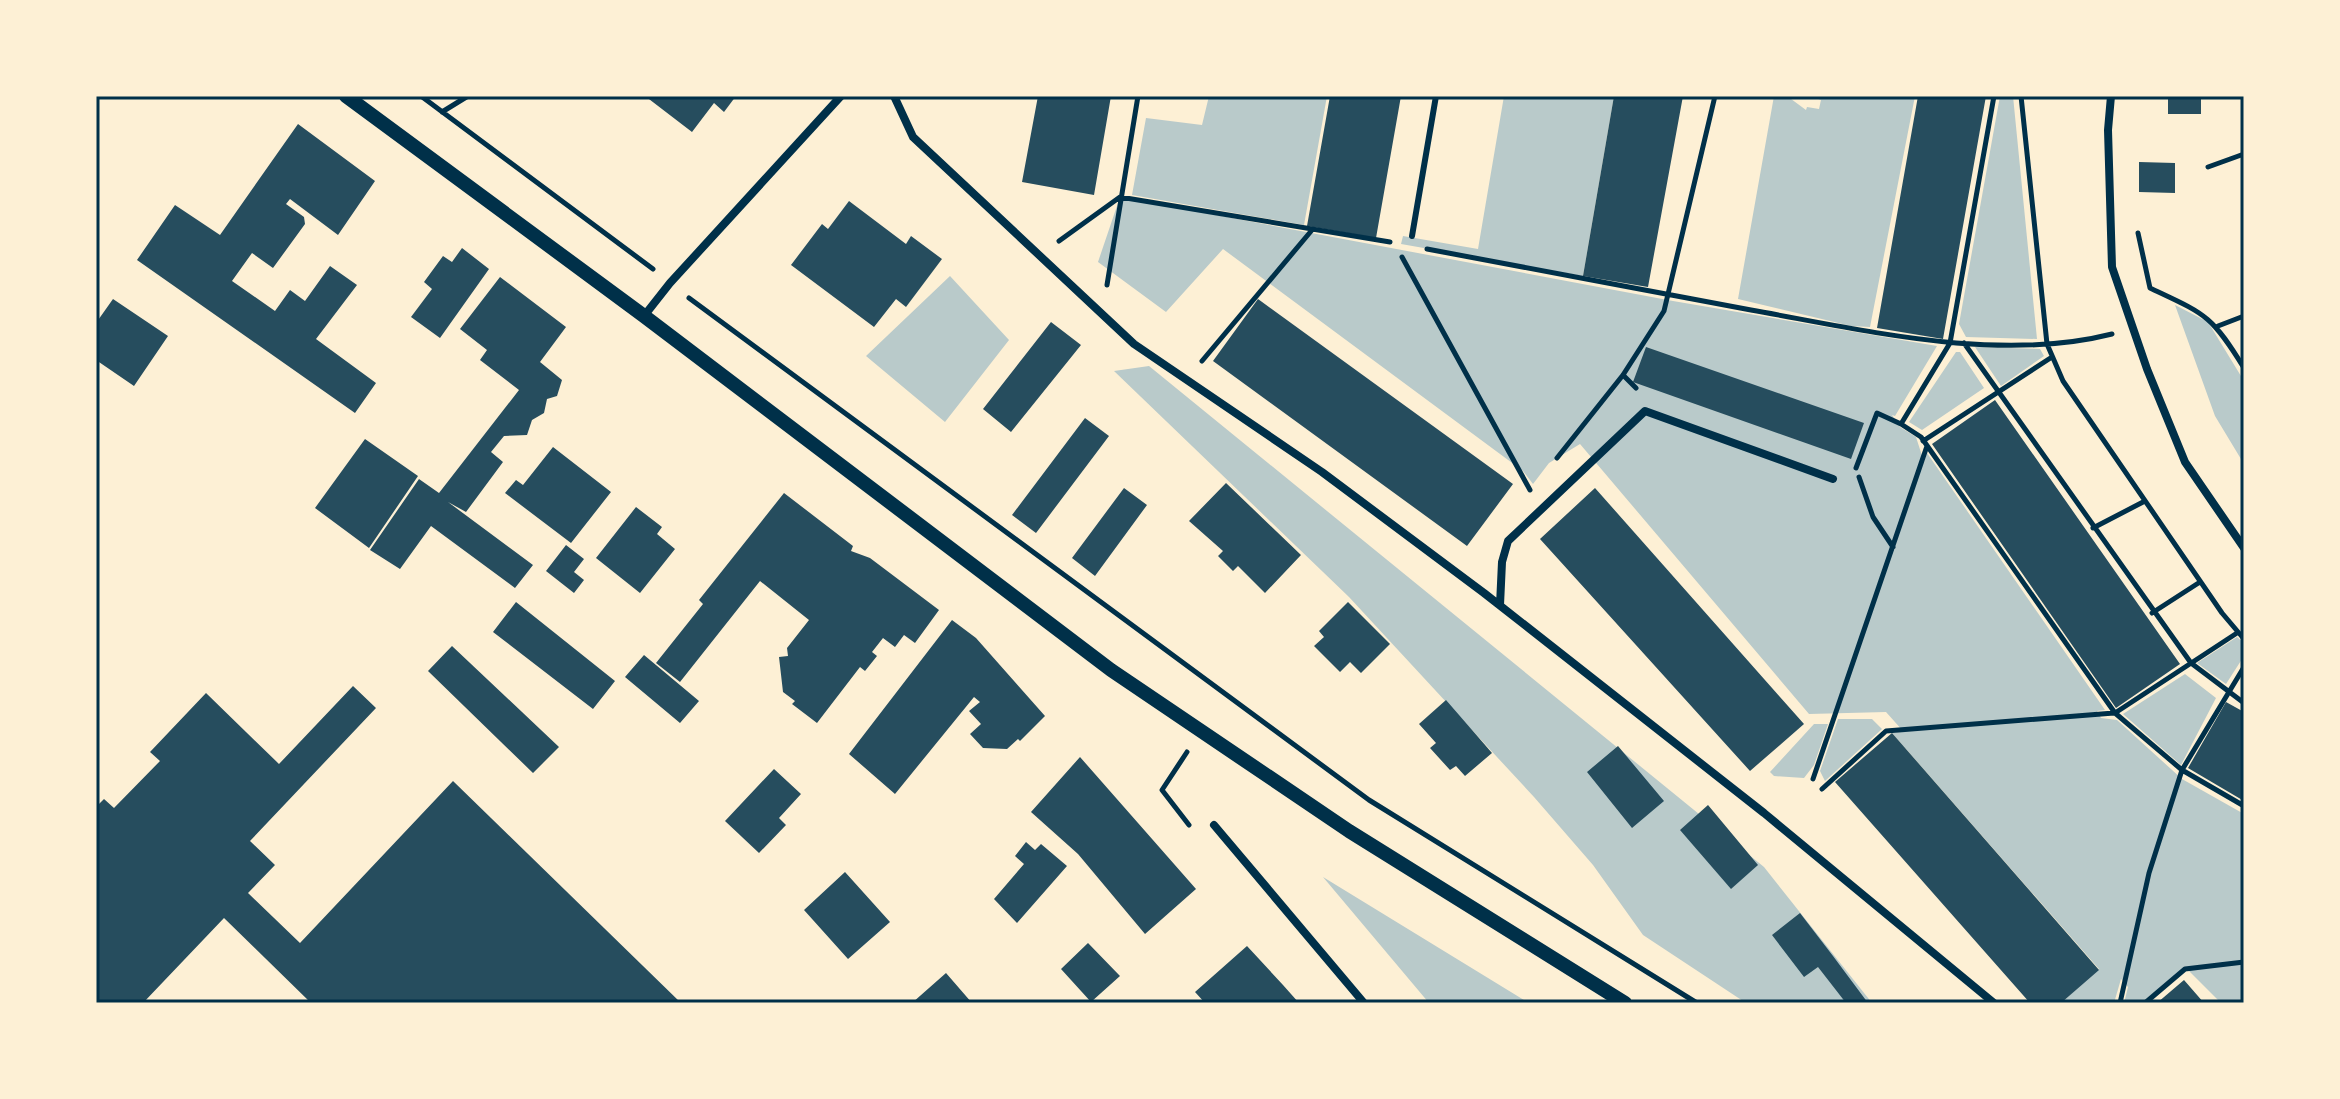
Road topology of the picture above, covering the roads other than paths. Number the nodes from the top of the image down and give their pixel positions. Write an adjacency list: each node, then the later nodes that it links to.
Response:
1 (346, 96): 7 (street)
2 (841, 96): 7 (street)
3 (894, 96): 10 (street)
4 (1436, 96): 6 (lane)
5 (2111, 96): 9 (street)
6 (1412, 236)
7 (644, 316): 13 (street)
8 (1833, 479): 10 (street)
9 (2244, 548)
10 (1500, 605): 14 (street)
11 (1214, 825): 12 (street)
12 (1364, 1003)
13 (1625, 1003)
14 (1994, 1003)

